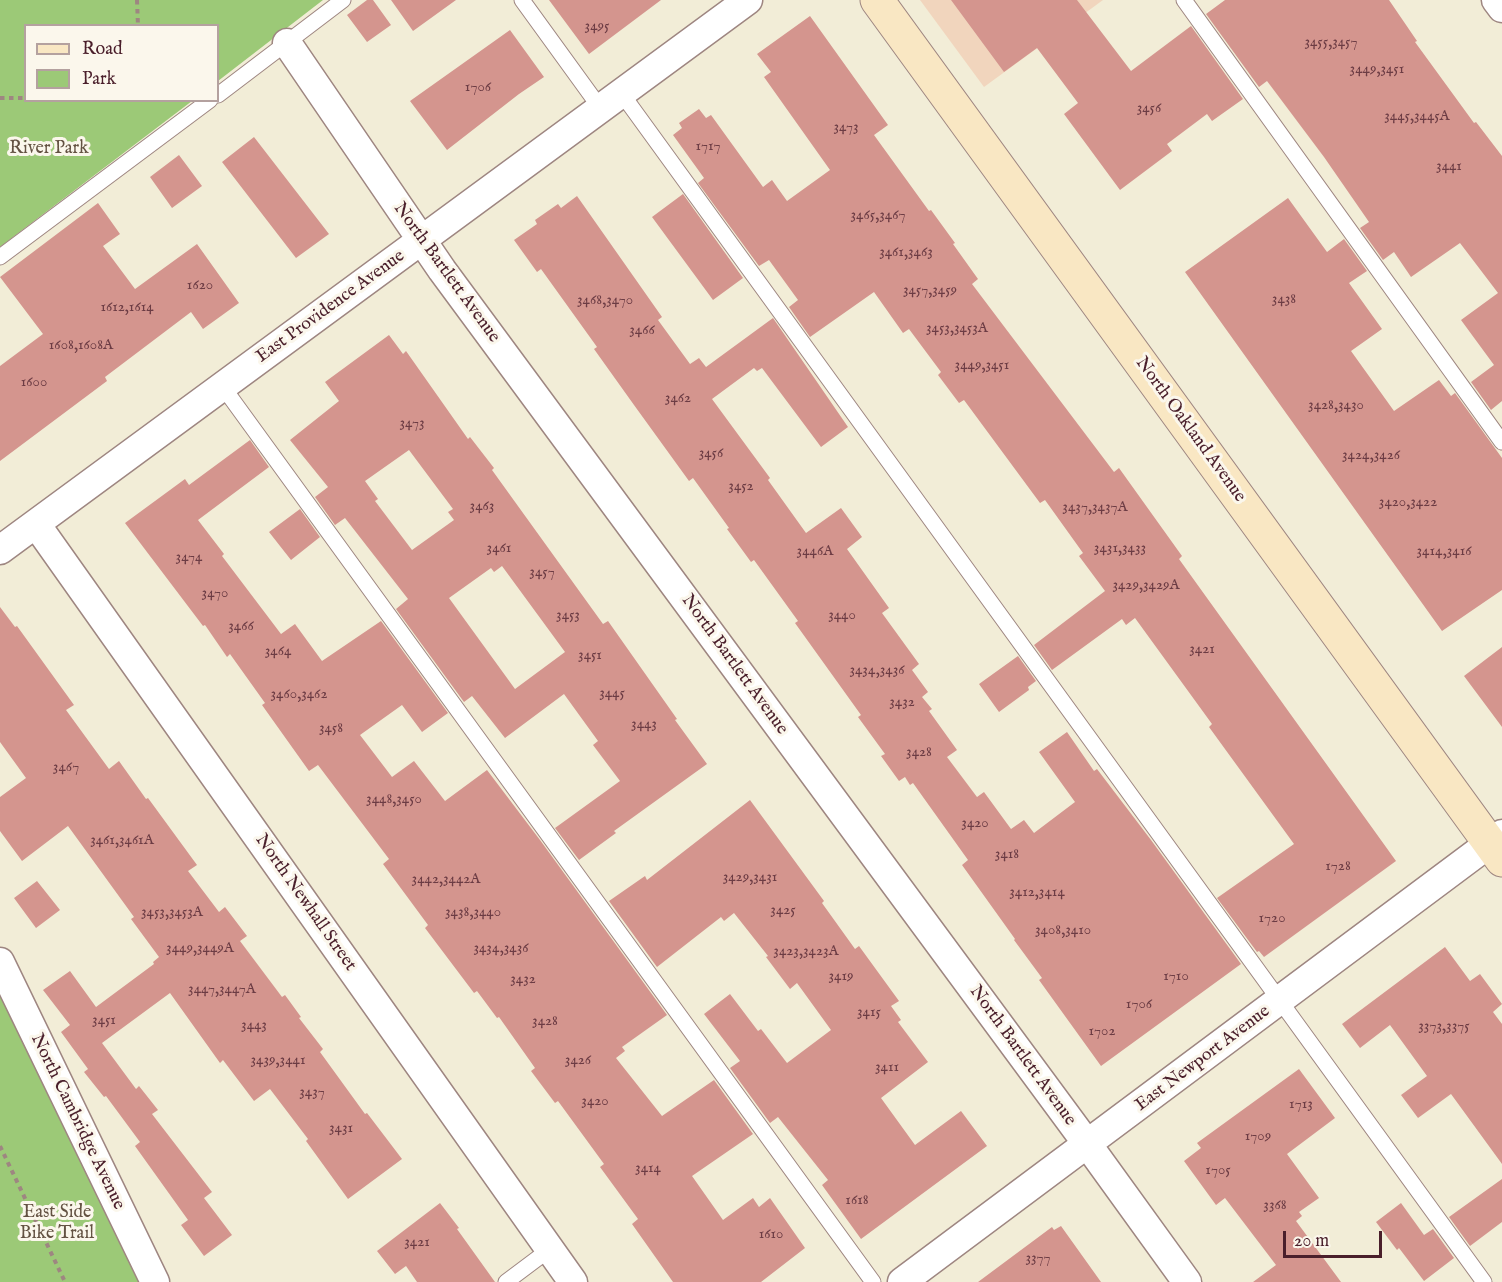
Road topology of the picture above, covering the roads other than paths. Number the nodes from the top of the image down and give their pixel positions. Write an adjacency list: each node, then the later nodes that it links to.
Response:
1 (343, 0): 8 (lane)
2 (522, 0): 10 (lane)
3 (748, 0): 10 (street, East Providence Avenue)
4 (877, 0): 18 (main road, North Oakland Avenue)
5 (1184, 0): 15 (lane)
6 (1496, 0): 7 (street)
7 (1502, 8)
8 (287, 43): 9 (lane); 12 (street, North Bartlett Avenue)
9 (219, 94)
10 (611, 101): 12 (street, East Providence Avenue); 20 (lane)
11 (207, 102): 13 (lane)
12 (422, 241): 14 (street, East Providence Avenue); 21 (street, North Bartlett Avenue)
13 (0, 257)
14 (223, 387): 16 (street, East Providence Avenue); 26 (lane)
15 (1502, 442)
16 (36, 524): 17 (street, East Providence Avenue); 22 (street, North Newhall Street)
17 (0, 550)
18 (1498, 846): 20 (street, East Newport Avenue)
19 (0, 962): 23 (street, North Cambridge Avenue)
20 (1281, 1001): 21 (street, East Newport Avenue); 29 (lane)
21 (1088, 1145): 27 (street, East Newport Avenue); 28 (street, North Bartlett Avenue)
22 (550, 1249): 24 (lane); 25 (street, North Newhall Street)
23 (155, 1282)
24 (506, 1282)
25 (573, 1282)
26 (873, 1282)
27 (902, 1282)
28 (1186, 1282)
29 (1484, 1282)

